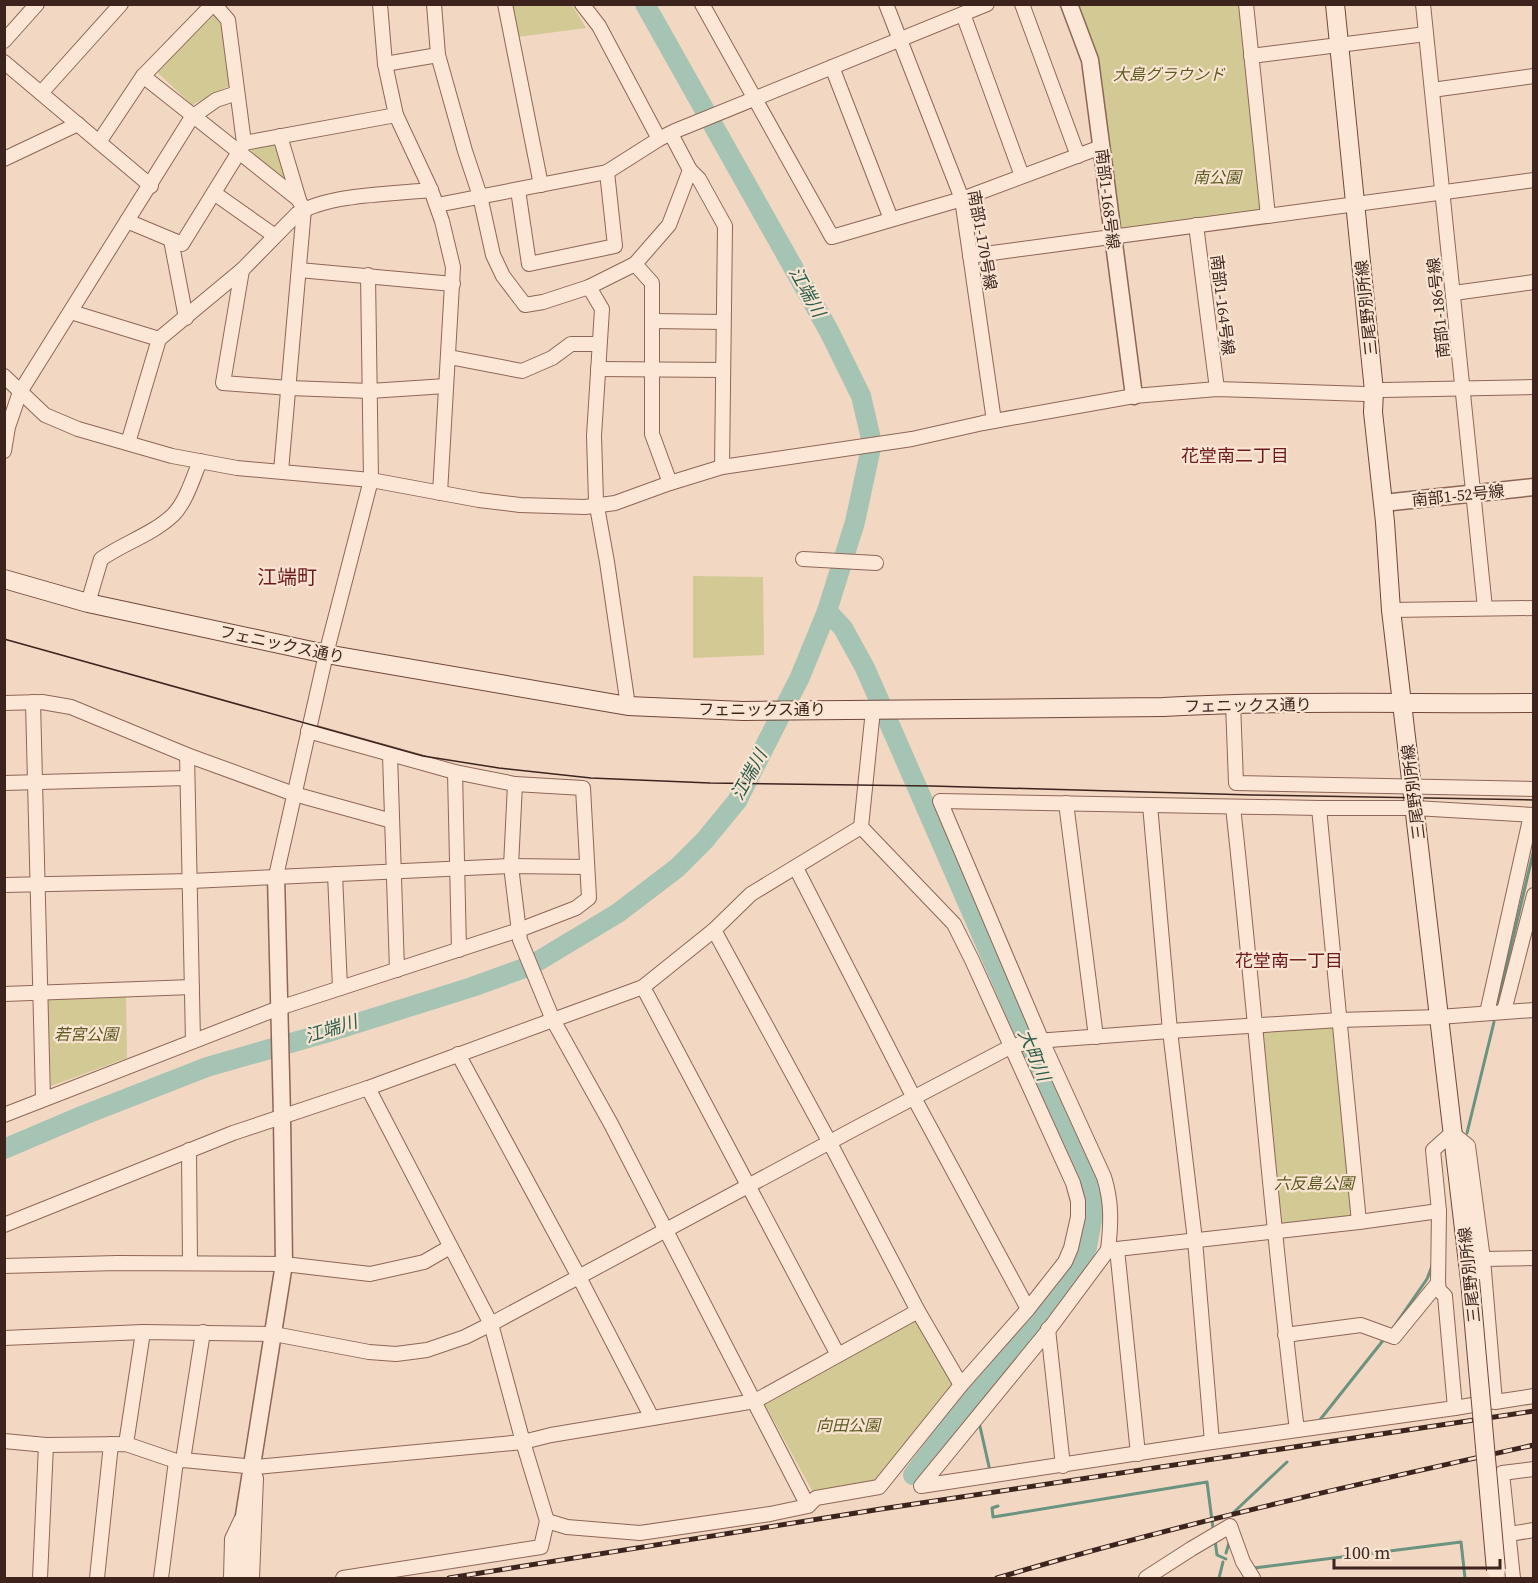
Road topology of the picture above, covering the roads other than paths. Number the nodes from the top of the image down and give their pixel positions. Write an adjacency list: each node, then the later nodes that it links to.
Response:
1 (37, 4): 19 (street)
2 (122, 4): 29 (street)
3 (213, 4): 26 (street); 30 (street)
4 (380, 4): 24 (street)
5 (434, 4): 21 (street)
6 (505, 4): 46 (street)
7 (582, 4): 35 (street)
8 (886, 4): 18 (street, 南部1-170号線)
9 (987, 4): 16 (street)
10 (1022, 4): 40 (street)
11 (1070, 4): 39 (street, 南部1-168号線)
12 (1246, 4): 22 (street)
13 (1335, 4): 20 (main road, 三尾野別所線)
14 (1423, 4): 17 (street, 南部1-186号線)
15 (702, 5): 31 (street)
16 (963, 14): 18 (street); 44 (street)
17 (1426, 34): 20 (street); 28 (street, 南部1-186号線)
18 (900, 40): 25 (street); 53 (street, 南部1-170号線)
19 (4, 41)
20 (1339, 45): 22 (street); 56 (main road, 三尾野別所線)
21 (438, 55): 24 (street); 52 (street)
22 (1251, 56): 57 (street)
23 (4, 62): 29 (street)
24 (385, 64): 32 (street)
25 (832, 67): 31 (street); 58 (street)
26 (143, 76): 33 (street); 37 (street)
27 (1533, 76): 28 (street)
28 (1432, 90): 51 (street, 南部1-186号線)
29 (40, 93): 34 (street)
30 (237, 93): 33 (street); 38 (street)
31 (749, 100): 35 (street); 58 (street)
32 (396, 115): 36 (street); 48 (street)
33 (192, 117): 38 (street); 47 (street)
34 (78, 124): 37 (street); 41 (street)
35 (671, 133): 42 (street); 43 (street)
36 (280, 136): 38 (street); 54 (street)
37 (99, 142): 47 (street)
38 (242, 147): 50 (street); 54 (street)
39 (1101, 147): 40 (street); 62 (street, 南部1-168号線)
40 (1078, 156): 44 (street)
41 (4, 159)
42 (690, 170): 65 (street); 76 (street)
43 (607, 172): 46 (street); 49 (street)
44 (1022, 176): 53 (street)
45 (1533, 180): 51 (street)
46 (541, 184): 49 (street)
47 (150, 186): 59 (street)
48 (431, 190): 54 (street); 55 (street)
49 (518, 190): 52 (street)
50 (214, 193): 61 (street); 63 (street)
51 (1443, 193): 56 (street); 72 (street, 南部1-186号線)
52 (480, 196): 55 (street); 71 (street)
53 (962, 199): 58 (street); 64 (street, 南部1-170号線)
54 (302, 205): 61 (street); 67 (street)
55 (437, 205): 70 (street)
56 (1356, 205): 57 (street); 90 (main road, 三尾野別所線)
57 (1268, 216): 60 (street)
58 (891, 219)
59 (127, 221): 63 (street); 73 (street)
60 (1196, 225): 62 (street); 88 (street, 南部1-164号線)
61 (275, 236): 66 (street)
62 (1112, 237): 64 (street); 92 (street, 南部1-168号線)
63 (171, 240): 74 (street)
64 (970, 256): 93 (street, 南部1-170号線)
65 (635, 264): 71 (street); 75 (street)
66 (242, 270): 74 (street); 87 (street)
67 (299, 270): 68 (street); 87 (street)
68 (368, 275): 70 (street); 89 (street)
69 (1533, 282): 72 (street)
70 (453, 284): 79 (street)
71 (589, 287): 78 (street)
72 (1454, 293): 85 (street, 南部1-186号線)
73 (71, 312): 77 (street); 91 (street)
74 (186, 318): 77 (street)
75 (653, 321): 76 (street); 81 (street)
76 (723, 322): 82 (street)
77 (159, 339): 94 (street)
78 (599, 344): 79 (street); 80 (street)
79 (449, 357): 84 (street)
80 (598, 369): 81 (street); 105 (street)
81 (652, 369): 82 (street); 100 (street)
82 (723, 370): 97 (street)
83 (4, 376): 91 (street)
84 (446, 386): 89 (street); 102 (street)
85 (1462, 387): 86 (street); 90 (street); 103 (street, 南部1-186号線)
86 (1533, 387)
87 (289, 388): 89 (street); 98 (street)
88 (1217, 389): 90 (street); 92 (street)
89 (370, 391): 99 (street)
90 (1374, 391): 104 (main road, 三尾野別所線)
91 (20, 392): 94 (street); 95 (street)
92 (1134, 396): 93 (street)
93 (994, 421): 97 (street)
94 (128, 443): 96 (street)
95 (4, 452)
96 (200, 461): 98 (street); 109 (street)
97 (722, 467): 100 (street)
98 (281, 471): 99 (street)
99 (371, 480): 102 (street); 113 (street)
100 (670, 483): 105 (street)
101 (1533, 487): 103 (street, 南部1-52号線)
102 (440, 493): 105 (street)
103 (1474, 493): 104 (street, 南部1-52号線); 110 (street, 南部1-186号線)
104 (1383, 503): 112 (main road, 三尾野別所線)
105 (597, 506): 119 (street)
106 (803, 559): 107 (street)
107 (876, 563)
108 (4, 579): 109 (main road, フェニックス通り)
109 (88, 603): 113 (main road, フェニックス通り)
110 (1485, 608): 111 (street); 112 (street)
111 (1533, 608)
112 (1391, 610): 118 (main road, 三尾野別所線)
113 (326, 654): 119 (main road, フェニックス通り); 121 (street)
114 (33, 702): 115 (street); 122 (street); 127 (street)
115 (4, 703)
116 (1233, 703): 118 (main road, フェニックス通り); 120 (main road, フェニックス通り); 129 (street)
117 (1533, 703): 118 (main road, フェニックス通り)
118 (1403, 705): 129 (main road, 三尾野別所線)
119 (628, 706): 120 (main road, フェニックス通り)
120 (873, 710): 139 (street)
121 (308, 731): 123 (street); 131 (street)
122 (187, 755): 125 (street); 131 (street)
123 (390, 755): 124 (street); 138 (street)
124 (455, 772): 128 (street); 142 (street)
125 (187, 778): 127 (street); 147 (street)
126 (4, 783): 127 (street)
127 (35, 783): 149 (street)
128 (515, 784): 140 (street); 141 (street)
129 (1413, 786): 130 (street); 136 (main road, 三尾野別所線)
130 (1533, 789)
131 (294, 794): 138 (street); 146 (street)
132 (1066, 803): 133 (street); 169 (street); 171 (street)
133 (1150, 805): 134 (street); 168 (street)
134 (1233, 807): 135 (street); 167 (street)
135 (1319, 808): 136 (street); 166 (street)
136 (1415, 808): 137 (street); 165 (main road, 三尾野別所線)
137 (1532, 815): 162 (street)
138 (392, 821): 144 (street)
139 (861, 827): 143 (street); 172 (street)
140 (511, 866): 141 (street); 142 (street); 152 (street)
141 (587, 867): 152 (street)
142 (456, 868): 144 (street); 153 (street)
143 (795, 868): 151 (street); 175 (street)
144 (393, 871): 145 (street); 154 (street)
145 (335, 874): 146 (street); 157 (street)
146 (276, 876): 147 (street); 163 (street)
147 (191, 881): 149 (street); 155 (street)
148 (4, 885): 149 (street)
149 (37, 885): 158 (street)
150 (1533, 895): 161 (street)
151 (714, 930): 156 (street); 180 (street)
152 (520, 935): 153 (street); 164 (street)
153 (459, 950): 154 (street)
154 (397, 970): 157 (street)
155 (192, 987): 158 (street); 170 (street)
156 (643, 987): 164 (street); 182 (street)
157 (340, 988): 163 (street)
158 (40, 993): 159 (street); 176 (street)
159 (4, 994)
160 (1533, 1010): 161 (street)
161 (1504, 1011): 162 (street)
162 (1487, 1013): 165 (street)
163 (279, 1016): 170 (street); 178 (street)
164 (552, 1017): 173 (street); 186 (street)
165 (1439, 1017): 166 (street); 179 (main road, 三尾野別所線)
166 (1339, 1020): 167 (street); 184 (street)
167 (1256, 1025): 168 (street); 187 (street)
168 (1170, 1031): 169 (street); 188 (street)
169 (1096, 1037): 171 (street)
170 (193, 1041): 176 (street)
171 (1039, 1041): 172 (street); 190 (street)
172 (1015, 1045): 175 (street); 198 (street)
173 (458, 1054): 174 (street); 196 (street)
174 (368, 1088): 178 (street); 189 (street)
175 (914, 1098): 180 (street); 198 (street)
176 (43, 1099): 177 (street)
177 (4, 1115)
178 (282, 1116): 181 (street); 194 (street)
179 (1452, 1133): 183 (street); 192 (street); 231 (main road, 三尾野別所線, bridge)
180 (830, 1143): 182 (street); 199 (street)
181 (189, 1150): 185 (street); 193 (street)
182 (749, 1186): 186 (street); 207 (street)
183 (1439, 1211): 184 (street); 197 (street)
184 (1359, 1222): 187 (street)
185 (4, 1225)
186 (664, 1231): 196 (street); 210 (street)
187 (1274, 1231): 188 (street); 205 (street)
188 (1195, 1240): 190 (street); 217 (street)
189 (450, 1247): 194 (street); 200 (street)
190 (1113, 1249): 201 (street); 221 (street)
191 (1533, 1258): 192 (street)
192 (1483, 1259): 211 (street)
193 (190, 1263): 194 (street); 195 (street)
194 (284, 1264): 204 (street)
195 (4, 1266)
196 (579, 1277): 200 (street); 213 (street)
197 (1438, 1283): 205 (street); 212 (street)
198 (1029, 1309): 208 (street)
199 (918, 1311): 207 (street); 208 (street)
200 (491, 1324): 204 (street); 216 (street)
201 (1048, 1329): 223 (street); 223 (street)
202 (143, 1332): 203 (street); 206 (street); 219 (street)
203 (202, 1332): 204 (street); 222 (street)
204 (274, 1334): 224 (street)
205 (1285, 1335): 214 (street)
206 (4, 1338)
207 (838, 1355): 210 (street)
208 (961, 1385): 226 (street)
209 (1533, 1396): 211 (street)
210 (755, 1401): 213 (street); 226 (street)
211 (1495, 1402): 212 (street)
212 (1455, 1408): 214 (street)
213 (652, 1418): 216 (street)
214 (1297, 1430): 217 (street)
215 (4, 1441): 220 (street)
216 (523, 1442): 224 (street); 228 (street)
217 (1212, 1442): 221 (street)
218 (111, 1444): 219 (street); 220 (street); 233 (street)
219 (126, 1444): 222 (street)
220 (46, 1445): 232 (street)
221 (1138, 1454): 223 (street)
222 (179, 1460): 224 (street); 234 (street)
223 (1063, 1466)
224 (254, 1467): 227 (street); 237 (street)
225 (1533, 1469): 230 (street)
226 (808, 1506): 228 (street)
227 (244, 1514): 235 (street); 236 (street)
228 (547, 1521): 238 (street)
229 (1533, 1530): 230 (street)
230 (1509, 1534): 241 (street)
231 (1497, 1574)
232 (40, 1578)
233 (97, 1578)
234 (161, 1578)
235 (231, 1578)
236 (242, 1578)
237 (252, 1578)
238 (343, 1578)
239 (1146, 1578): 240 (street)
240 (1252, 1578)
241 (1513, 1578)

